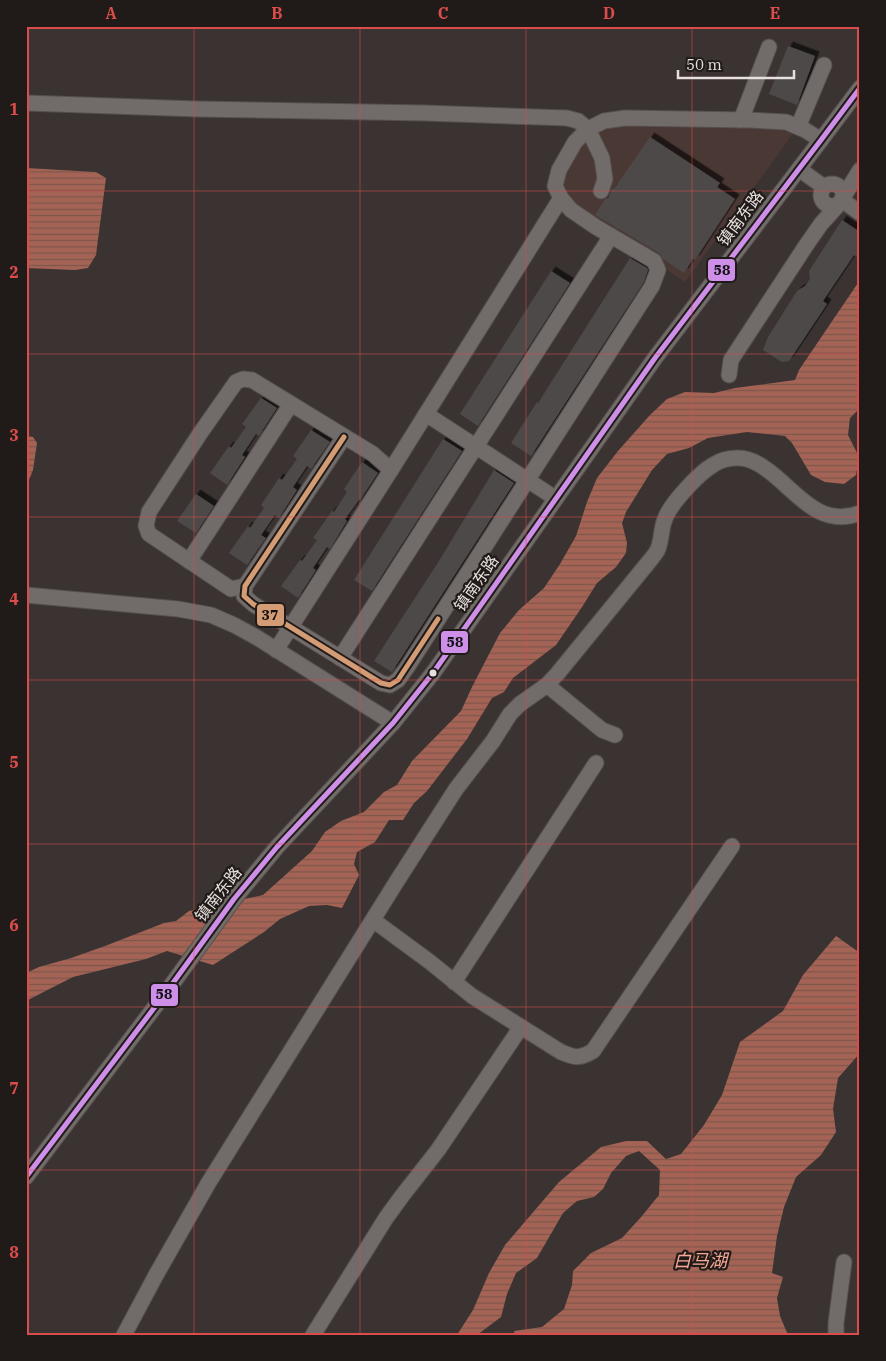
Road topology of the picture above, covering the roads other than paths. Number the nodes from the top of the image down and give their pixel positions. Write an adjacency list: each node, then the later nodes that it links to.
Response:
1 (768, 47): 5 (street)
2 (824, 65): 6 (street)
3 (860, 88): 8 (street, 镇南东路)
4 (26, 103): 7 (street)
5 (741, 120): 6 (street); 7 (street)
6 (798, 127): 8 (street)
7 (588, 129): 11 (street); 12 (street)
8 (821, 140): 9 (street, 镇南东路)
9 (799, 169): 13 (street); 23 (street, 镇南东路)
10 (860, 170): 13 (street)
11 (601, 191)
12 (561, 198): 15 (street); 18 (street)
13 (842, 200): 14 (street); 16 (street)
14 (860, 213)
15 (612, 236): 20 (street); 22 (street)
16 (729, 375)
17 (291, 404): 19 (street); 25 (street); 25 (street)
18 (426, 414): 20 (street); 21 (street)
19 (344, 437): 21 (street); 26 (street)
20 (476, 447): 22 (street); 30 (street)
21 (391, 470): 28 (street)
22 (527, 480): 23 (street); 30 (street)
23 (555, 498): 32 (street, 镇南东路)
24 (860, 513): 31 (street)
25 (189, 561): 26 (street)
26 (245, 586): 28 (street)
27 (26, 595): 29 (street)
28 (291, 627): 29 (street); 30 (street)
29 (276, 650): 32 (street)
30 (340, 658)
31 (547, 685): 33 (street); 36 (street)
32 (394, 722): 39 (street, 镇南东路)
33 (615, 734)
34 (596, 763): 37 (street)
35 (732, 846): 38 (street)
36 (372, 920): 37 (street); 41 (street)
37 (454, 982): 38 (street)
38 (521, 1027): 42 (street)
39 (26, 1177)
40 (844, 1262): 43 (street)
41 (124, 1335)
42 (313, 1335)
43 (836, 1335)

